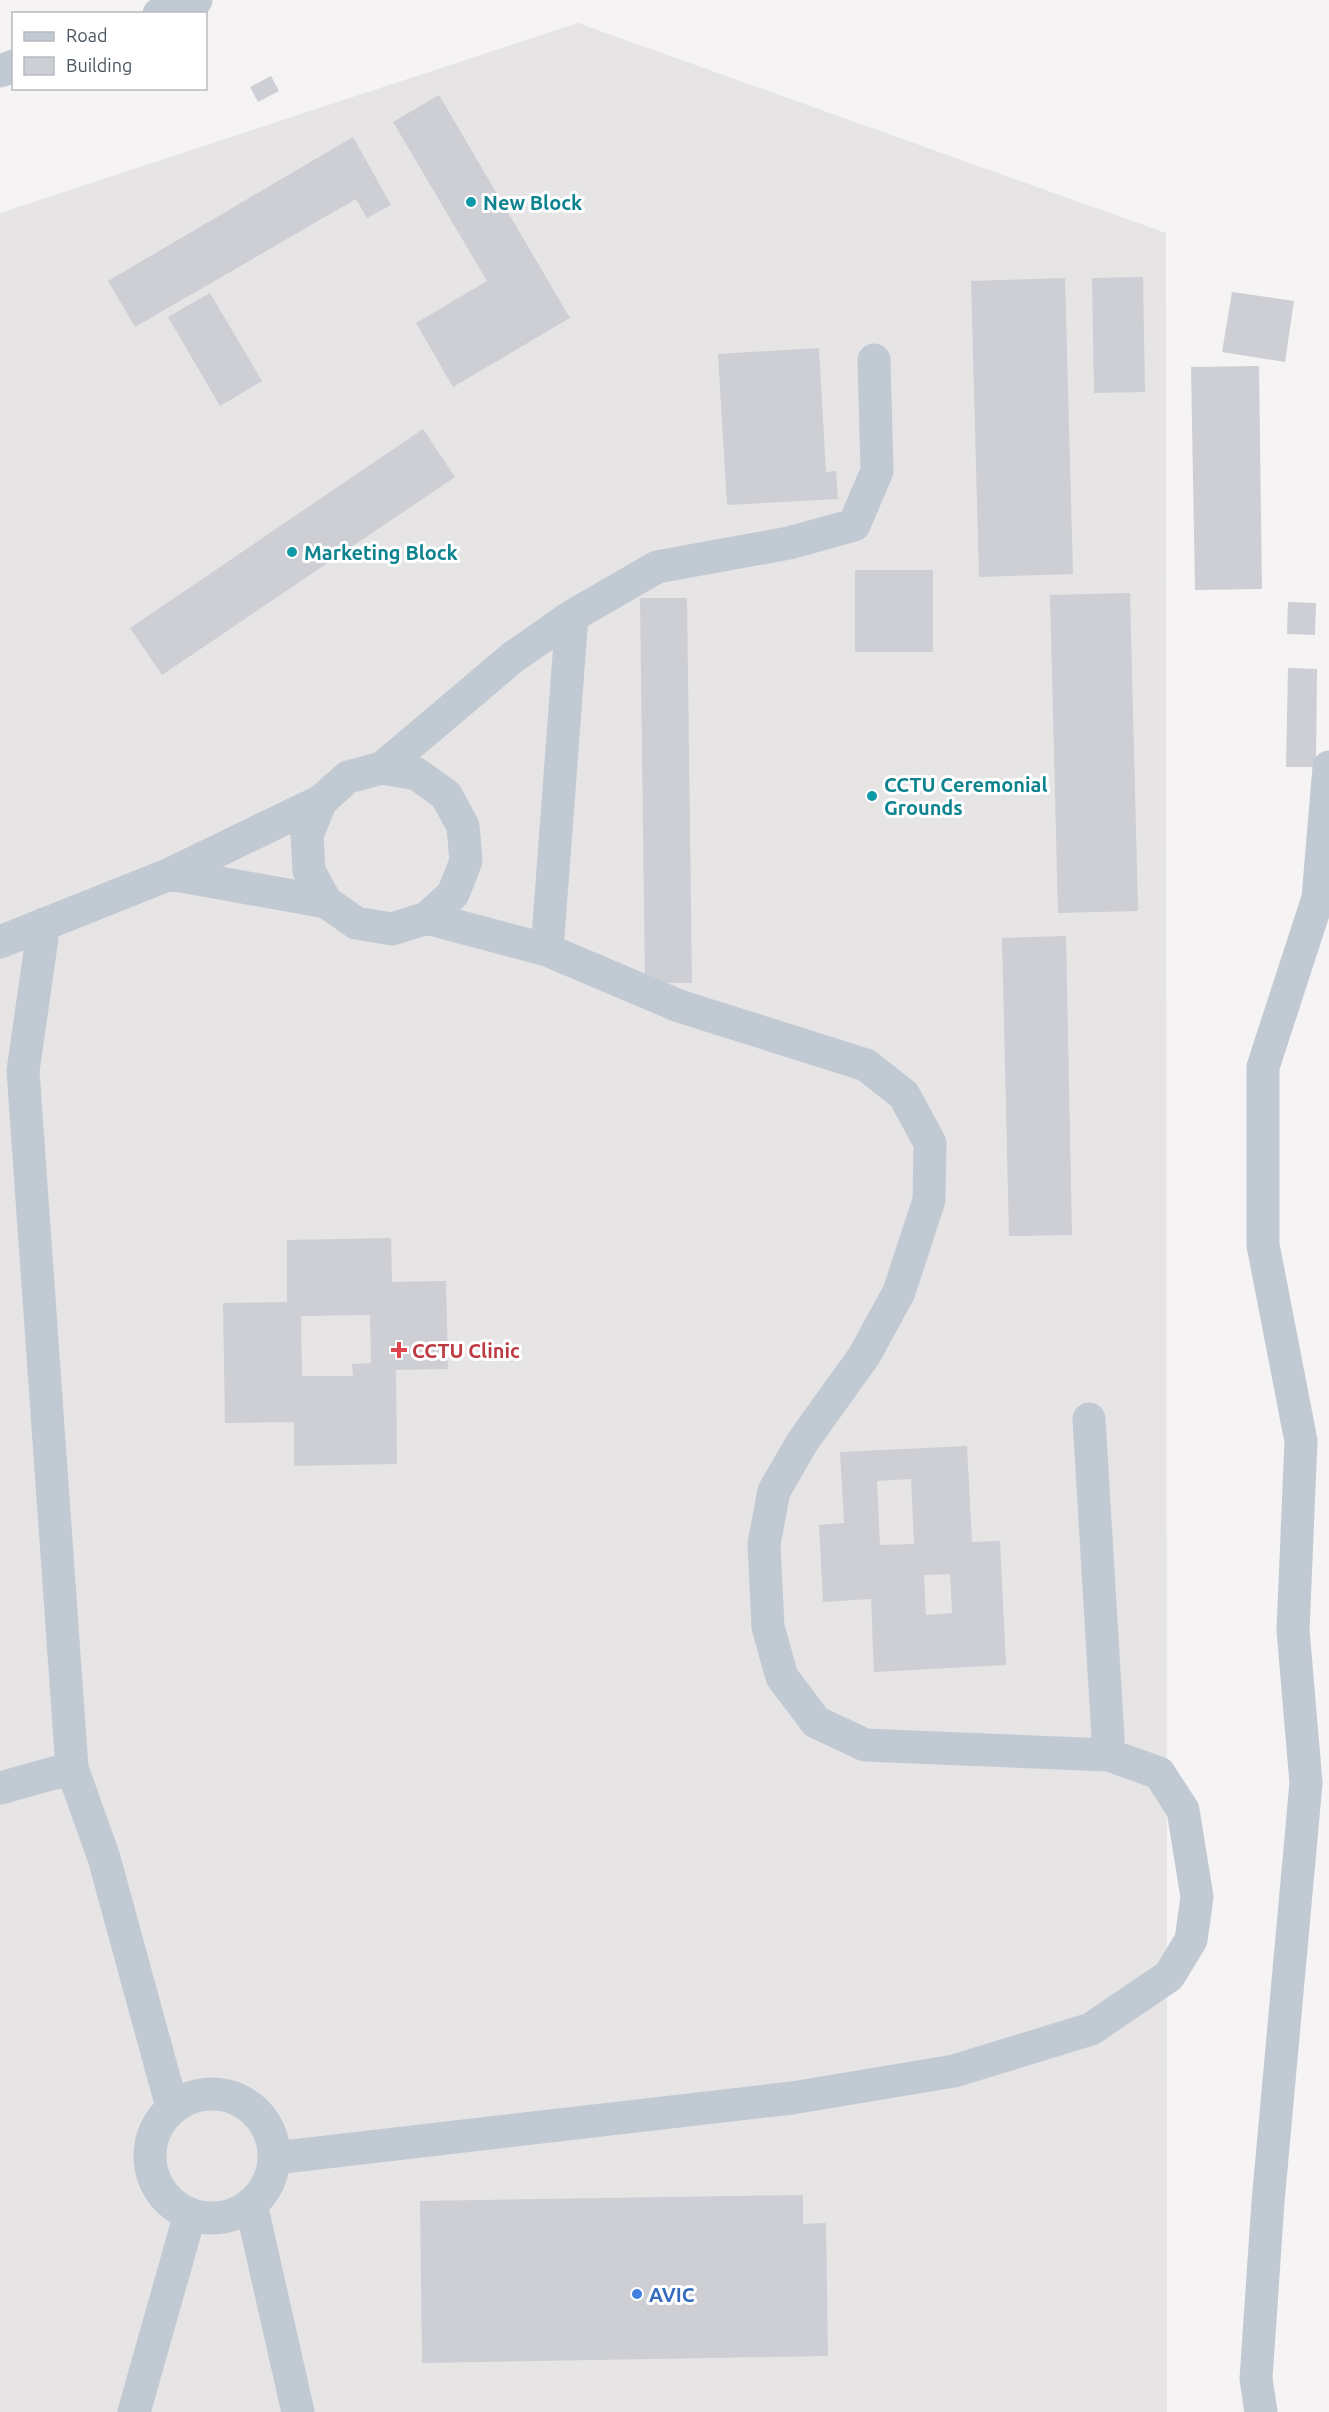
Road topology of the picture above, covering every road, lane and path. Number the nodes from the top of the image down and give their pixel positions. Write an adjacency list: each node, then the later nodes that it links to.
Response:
1 (196, 0): 2 (street)
2 (164, 12)
3 (874, 360): 4 (street)
4 (572, 616): 6 (street); 14 (street)
5 (1329, 767): 9 (street)
6 (382, 768): 7 (street); 11 (street)
7 (321, 801): 8 (street); 10 (street)
8 (170, 874): 10 (street); 12 (street)
9 (1323, 898): 25 (street)
10 (326, 902): 11 (street)
11 (427, 918): 14 (street)
12 (44, 924): 13 (street); 17 (street)
13 (0, 942)
14 (547, 950): 16 (street)
15 (1089, 1419): 16 (street)
16 (1109, 1755): 20 (street)
17 (72, 1768): 18 (street); 19 (street)
18 (0, 1788)
19 (172, 2107): 20 (street); 22 (street)
20 (275, 2158): 21 (street)
21 (251, 2204): 22 (street); 24 (street)
22 (190, 2214): 23 (street)
23 (134, 2412)
24 (298, 2412)
25 (1261, 2412)

